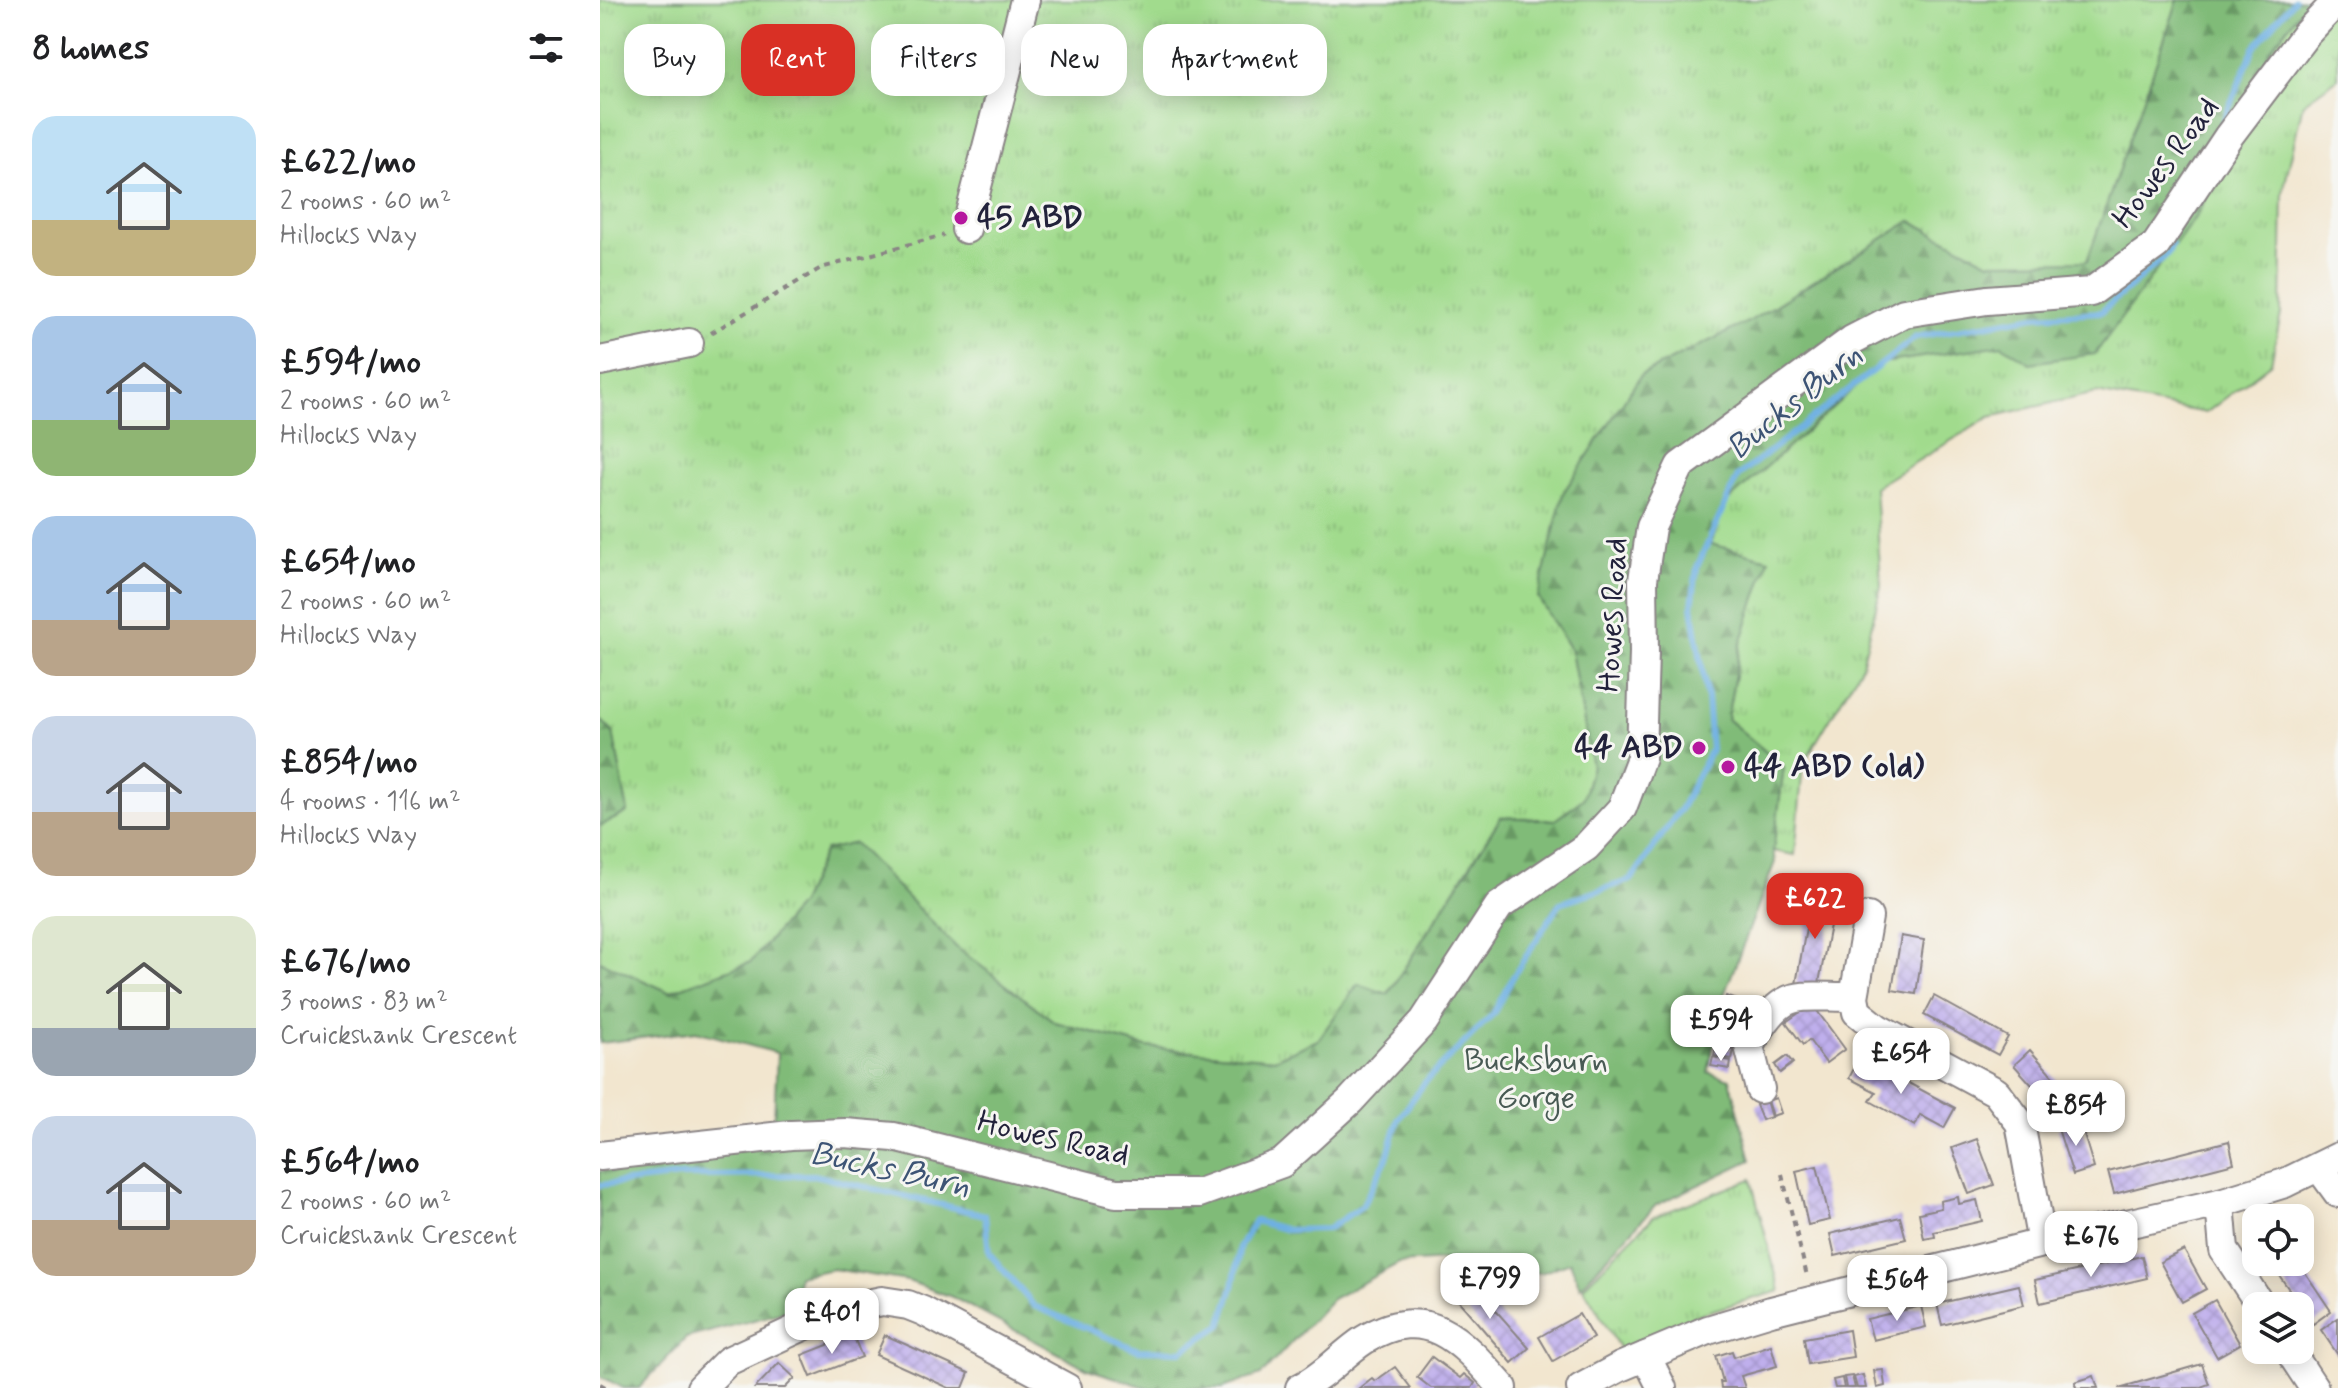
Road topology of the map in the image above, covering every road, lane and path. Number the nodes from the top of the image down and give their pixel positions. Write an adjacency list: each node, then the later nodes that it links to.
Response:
1 (1025, 0): 3 (street)
2 (2338, 0): 9 (street, Howes Road)
3 (966, 229): 4 (path)
4 (689, 343): 5 (street)
5 (600, 361)
6 (1868, 917): 7 (street)
7 (1854, 997): 8 (street); 14 (street)
8 (1760, 1089)
9 (600, 1156)
10 (2328, 1162): 12 (street); 13 (street)
11 (1782, 1174): 16 (path)
12 (2338, 1193)
13 (2220, 1203): 14 (street); 15 (street)
14 (2042, 1243): 16 (street)
15 (2252, 1292)
16 (1814, 1301): 17 (street)
17 (1646, 1356): 26 (street); 27 (street)
18 (2296, 1364): 20 (street)
19 (600, 1384): 21 (path)
20 (2307, 1386)
21 (607, 1388)
22 (701, 1388): 23 (street)
23 (1067, 1388)
24 (1300, 1388): 25 (street)
25 (1503, 1388)
26 (1581, 1388)
27 (1662, 1388)

